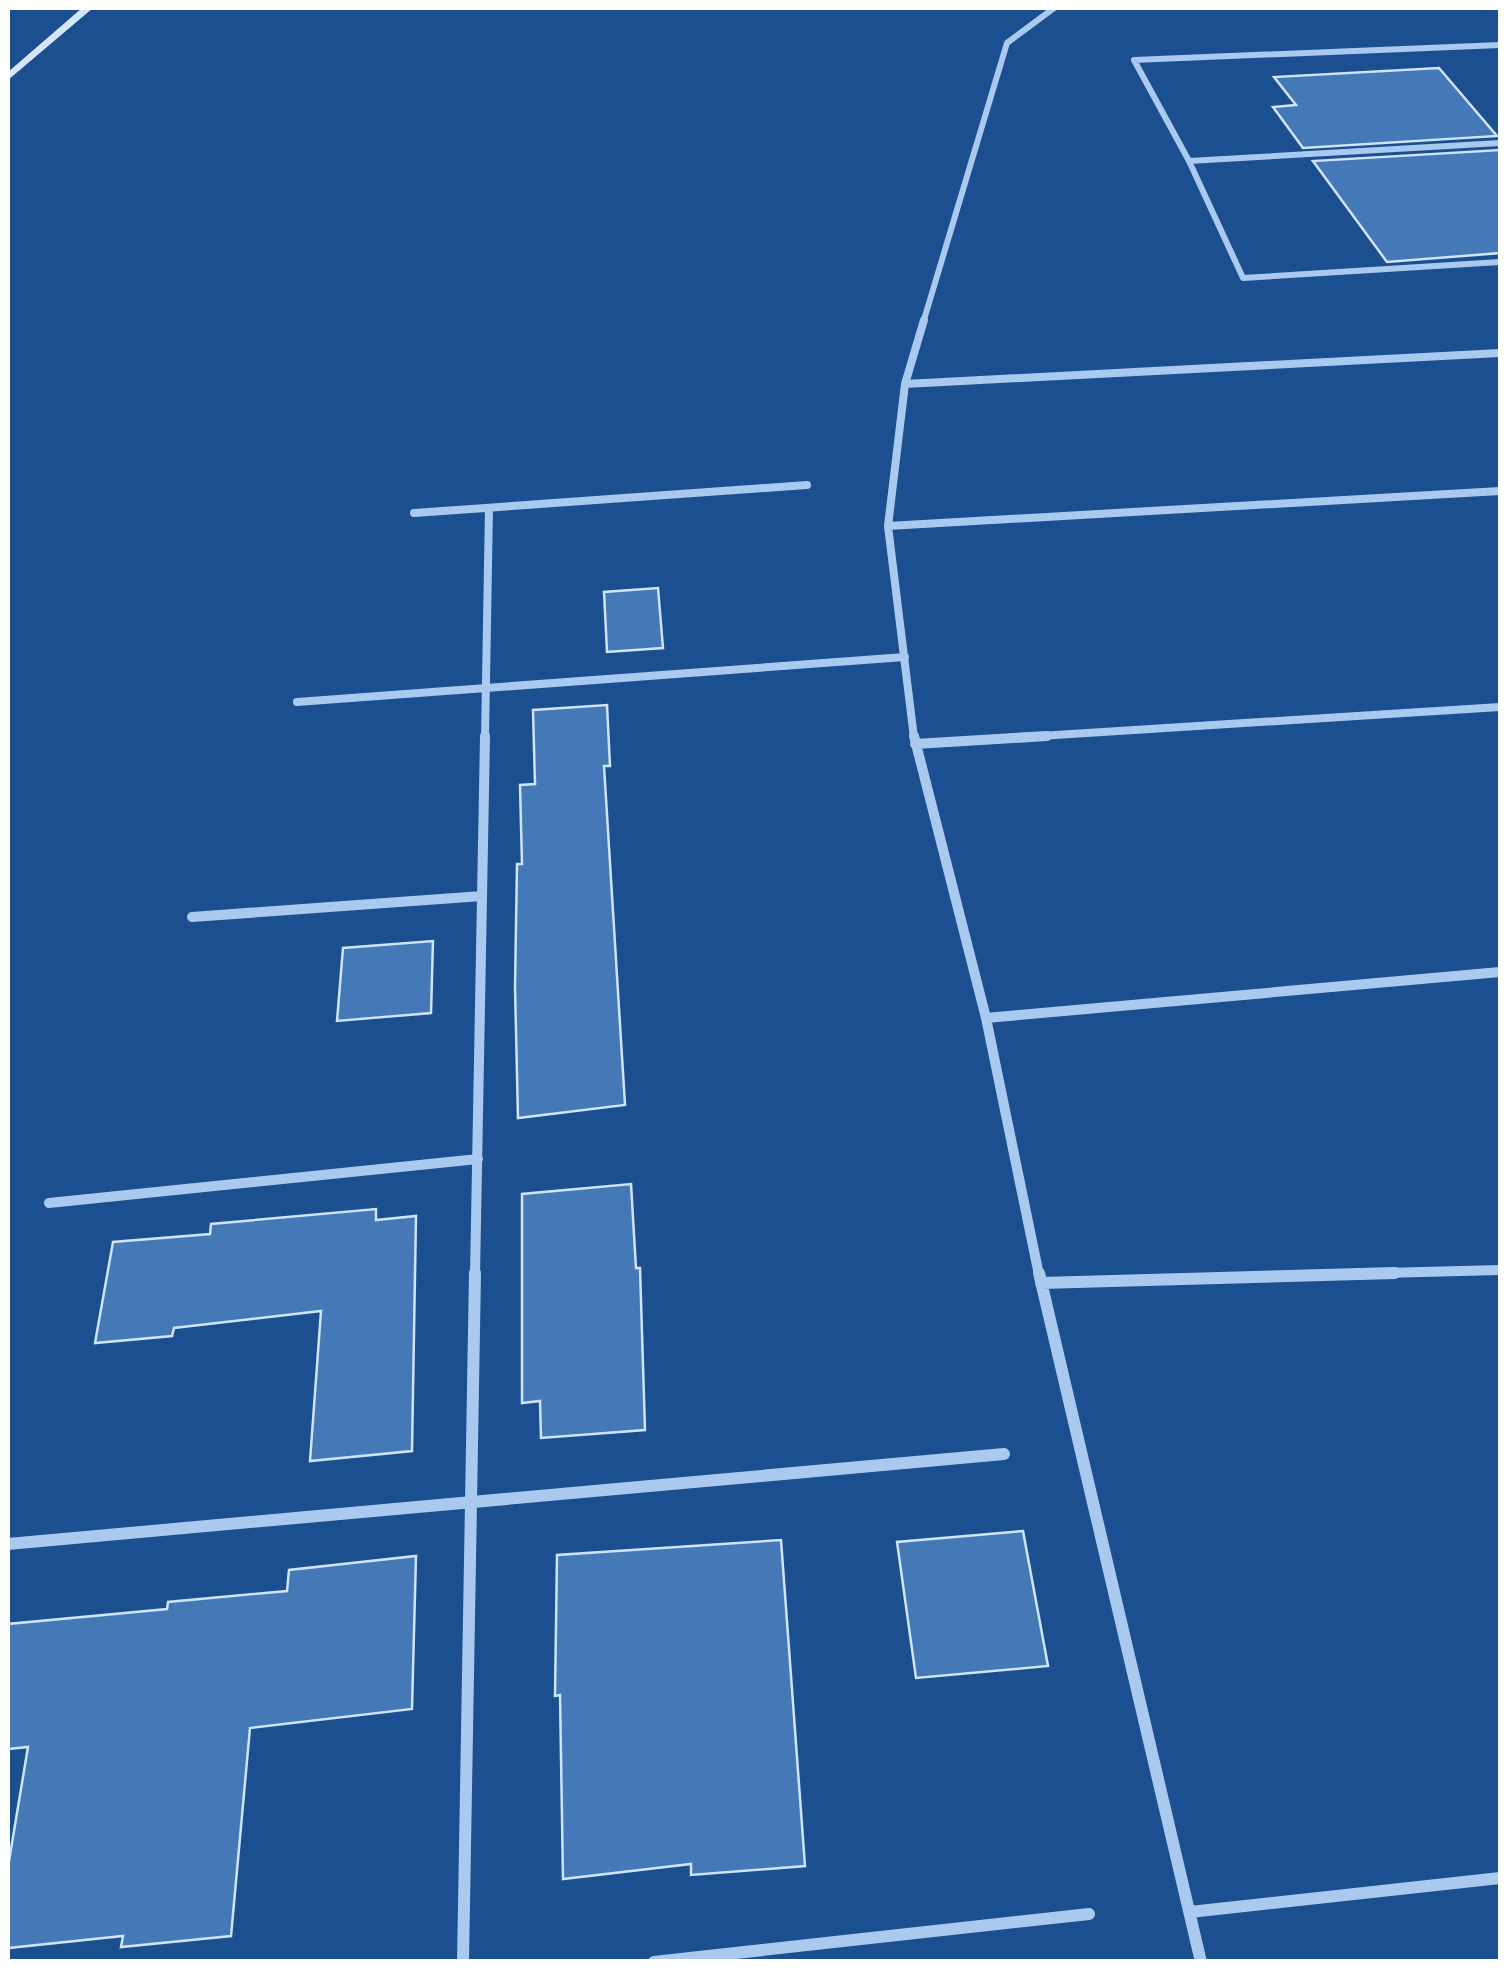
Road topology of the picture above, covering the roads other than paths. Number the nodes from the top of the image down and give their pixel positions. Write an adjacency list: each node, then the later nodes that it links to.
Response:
1 (88, 8): 4 (street)
2 (1054, 8): 9 (street)
3 (1500, 45): 6 (street)
4 (8, 77)
5 (1500, 143): 6 (street)
6 (1189, 161): 7 (street)
7 (1500, 262)
8 (1500, 353): 9 (street)
9 (906, 384): 14 (street)
10 (808, 486): 12 (street)
11 (1500, 491): 14 (street)
12 (489, 508): 13 (street); 16 (street)
13 (414, 514)
14 (888, 526): 15 (street)
15 (905, 657): 16 (street); 19 (street)
16 (486, 688): 17 (street); 20 (street)
17 (297, 702)
18 (1500, 707): 19 (street)
19 (916, 744): 23 (street)
20 (482, 896): 21 (street); 24 (street)
21 (192, 917)
22 (1500, 972): 23 (street)
23 (986, 1018): 27 (street)
24 (478, 1158): 25 (street); 29 (street)
25 (49, 1203)
26 (1500, 1270): 27 (street)
27 (1041, 1284): 32 (street)
28 (1004, 1454): 29 (street)
29 (471, 1506): 30 (street); 34 (street)
30 (8, 1544)
31 (1500, 1878): 32 (street)
32 (1190, 1912): 36 (street)
33 (1089, 1914): 35 (street)
34 (463, 1962)
35 (654, 1962)
36 (1201, 1962)

